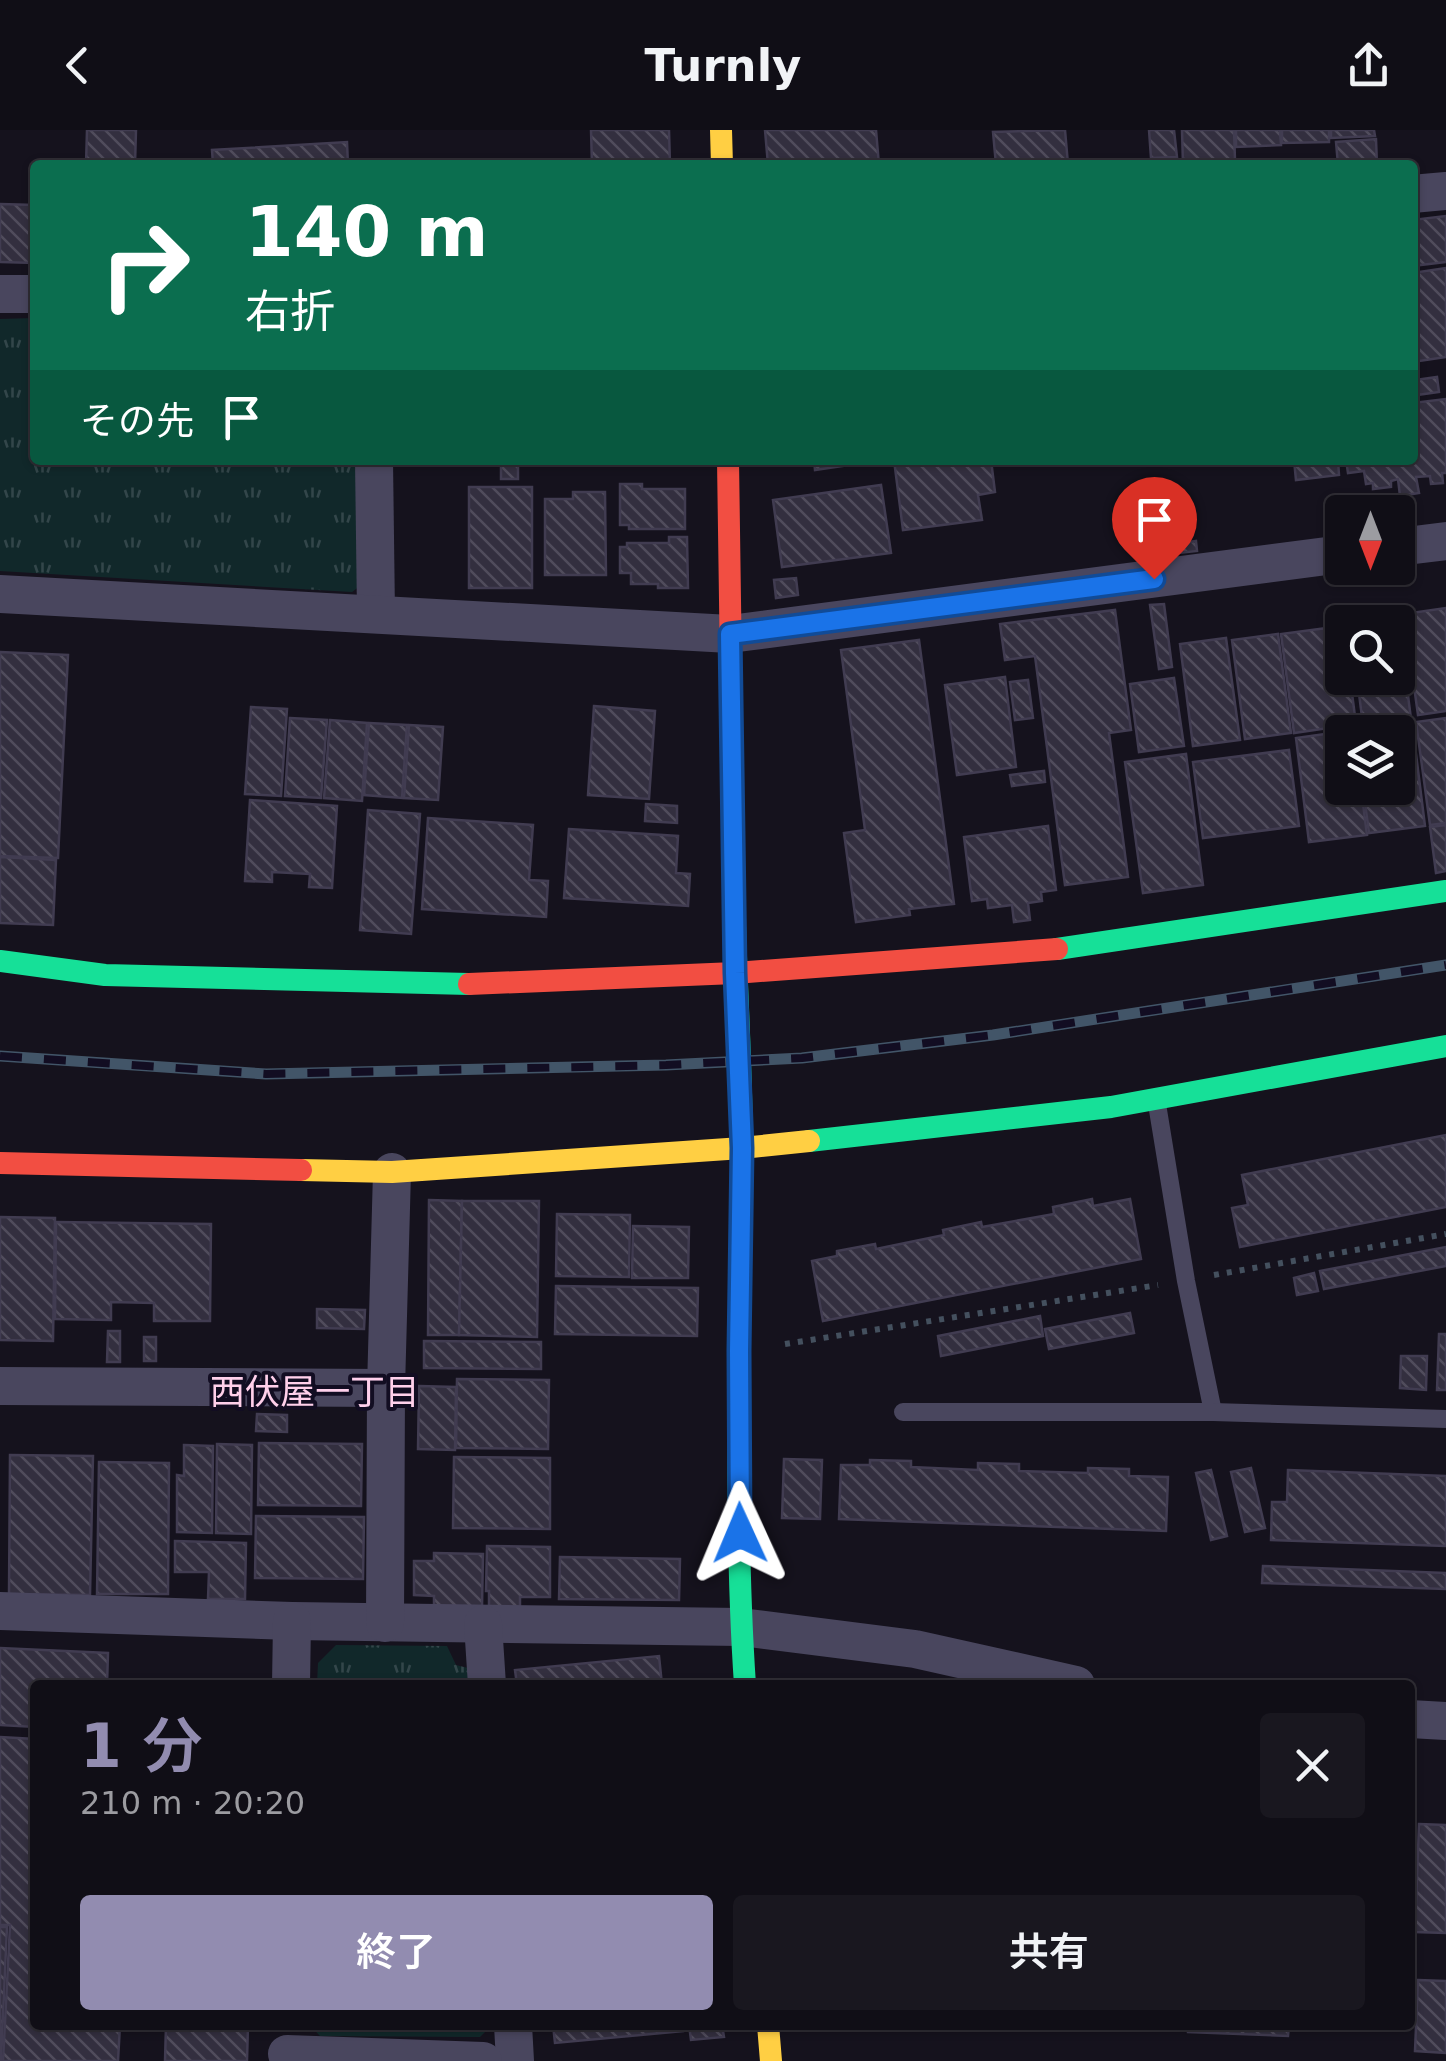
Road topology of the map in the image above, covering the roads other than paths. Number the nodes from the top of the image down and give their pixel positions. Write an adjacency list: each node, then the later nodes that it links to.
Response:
1 (722, 130): 2 (street)
2 (722, 160)
3 (1446, 191): 4 (street)
4 (1418, 193)
5 (0, 294): 6 (street)
6 (30, 294)
7 (374, 465): 13 (street)
8 (728, 465): 14 (street)
9 (1446, 541): 10 (street)
10 (1415, 545)
11 (1325, 556): 14 (street)
12 (0, 594): 13 (street)
13 (376, 614): 14 (street)
14 (730, 634): 17 (street)
15 (1446, 891): 17 (street)
16 (0, 962): 17 (street)
17 (735, 973): 20 (street)
18 (1446, 1046): 19 (street)
19 (1156, 1098): 20 (street); 26 (lane)
20 (742, 1148): 22 (street); 32 (street)
21 (0, 1162): 22 (street)
22 (392, 1172): 24 (street)
23 (0, 1386): 24 (street)
24 (386, 1388): 30 (street)
25 (903, 1412): 26 (lane)
26 (1212, 1412): 27 (lane)
27 (1446, 1420)
28 (0, 1611): 29 (street)
29 (292, 1621): 30 (street); 33 (street)
30 (384, 1623): 31 (street)
31 (482, 1624): 32 (street); 34 (street)
32 (742, 1627): 35 (street); 36 (street)
33 (291, 1680)
34 (487, 1680)
35 (745, 1680)
36 (1054, 1680)
37 (1415, 1719): 38 (street)
38 (1446, 1721)
39 (513, 2030): 43 (street)
40 (768, 2030): 44 (street)
41 (287, 2046): 42 (street)
42 (483, 2061)
43 (516, 2061)
44 (771, 2061)

